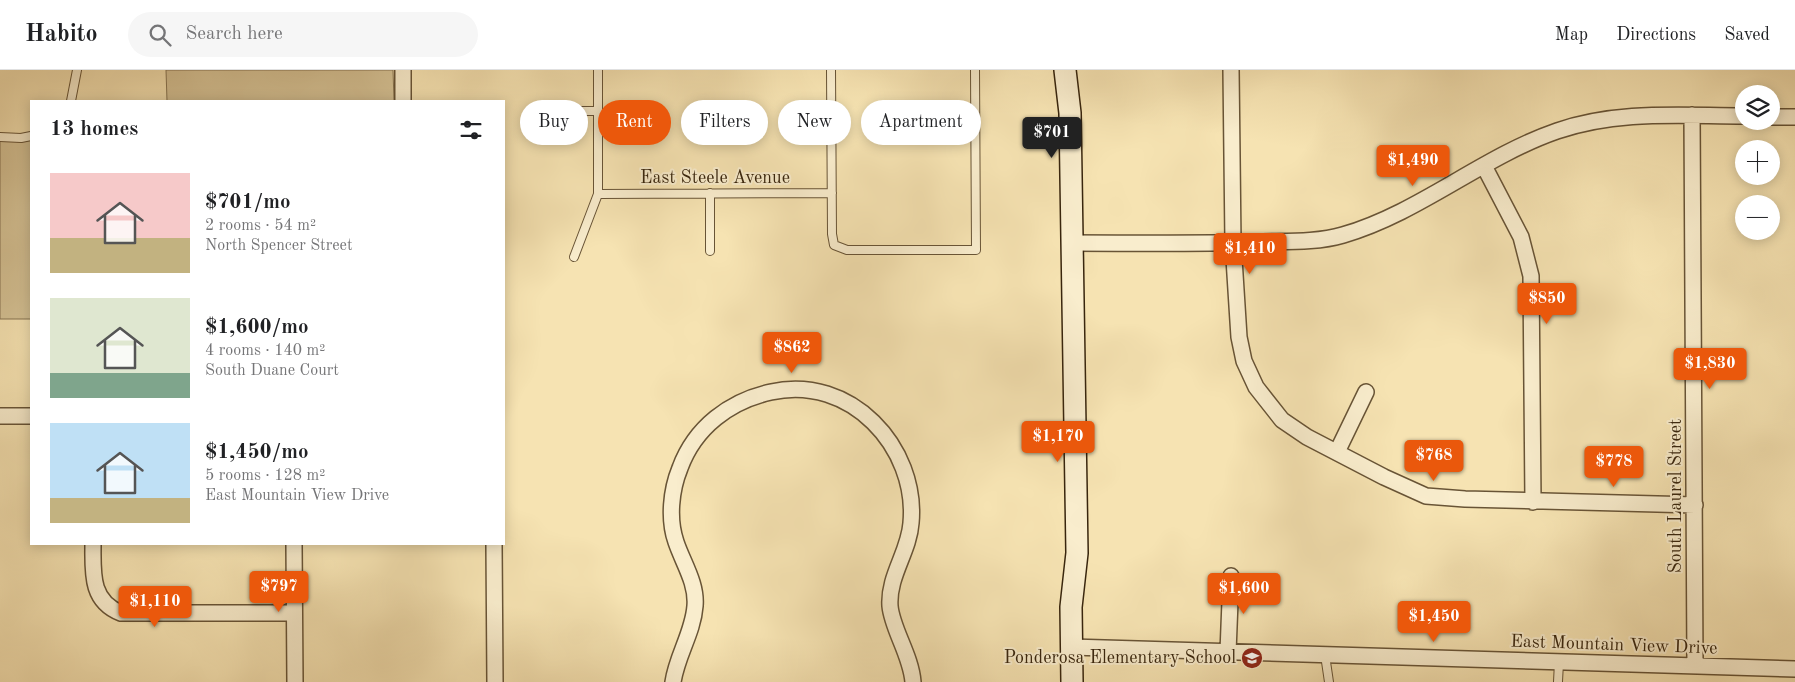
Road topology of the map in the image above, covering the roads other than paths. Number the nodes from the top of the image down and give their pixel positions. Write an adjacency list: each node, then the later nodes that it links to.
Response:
1 (77, 70): 8 (lane)
2 (403, 70): 9 (street)
3 (598, 70): 10 (lane)
4 (831, 70): 22 (lane)
5 (975, 70): 22 (lane)
6 (1065, 70): 24 (street)
7 (1231, 70): 25 (street)
8 (71, 100)
9 (403, 100)
10 (598, 100)
11 (588, 110): 12 (lane)
12 (598, 110)
13 (1692, 115): 14 (street); 20 (street); 33 (street, South Laurel Street)
14 (1735, 116)
15 (1780, 117): 16 (street)
16 (1795, 117)
17 (30, 136): 18 (lane)
18 (0, 137)
19 (598, 145): 23 (lane)
20 (1484, 166): 25 (street); 32 (street)
21 (710, 193): 22 (lane, East Steele Avenue); 23 (lane, East Steele Avenue); 26 (lane)
22 (832, 193)
23 (598, 194): 27 (lane)
24 (1071, 243): 25 (street); 39 (street)
25 (1233, 243): 31 (street)
26 (710, 251)
27 (574, 257)
28 (1366, 392): 31 (street)
29 (0, 416): 30 (street)
30 (30, 416)
31 (1337, 452): 32 (street)
32 (1533, 502): 33 (street)
33 (1695, 505): 43 (street, South Laurel Street)
34 (93, 545): 38 (street)
35 (294, 545): 38 (street)
36 (494, 545): 46 (street)
37 (1231, 576): 40 (street)
38 (294, 613): 45 (street)
39 (1072, 647): 40 (street, East Mountain View Drive); 49 (street)
40 (1228, 652): 41 (street, East Mountain View Drive)
41 (1324, 655): 42 (street, East Mountain View Drive); 50 (lane)
42 (1560, 662): 43 (street, East Mountain View Drive); 51 (lane)
43 (1695, 666): 44 (street, East Mountain View Drive)
44 (1795, 669)
45 (296, 682)
46 (495, 682)
47 (673, 682): 48 (street)
48 (913, 682)
49 (1072, 682)
50 (1329, 682)
51 (1558, 682)

